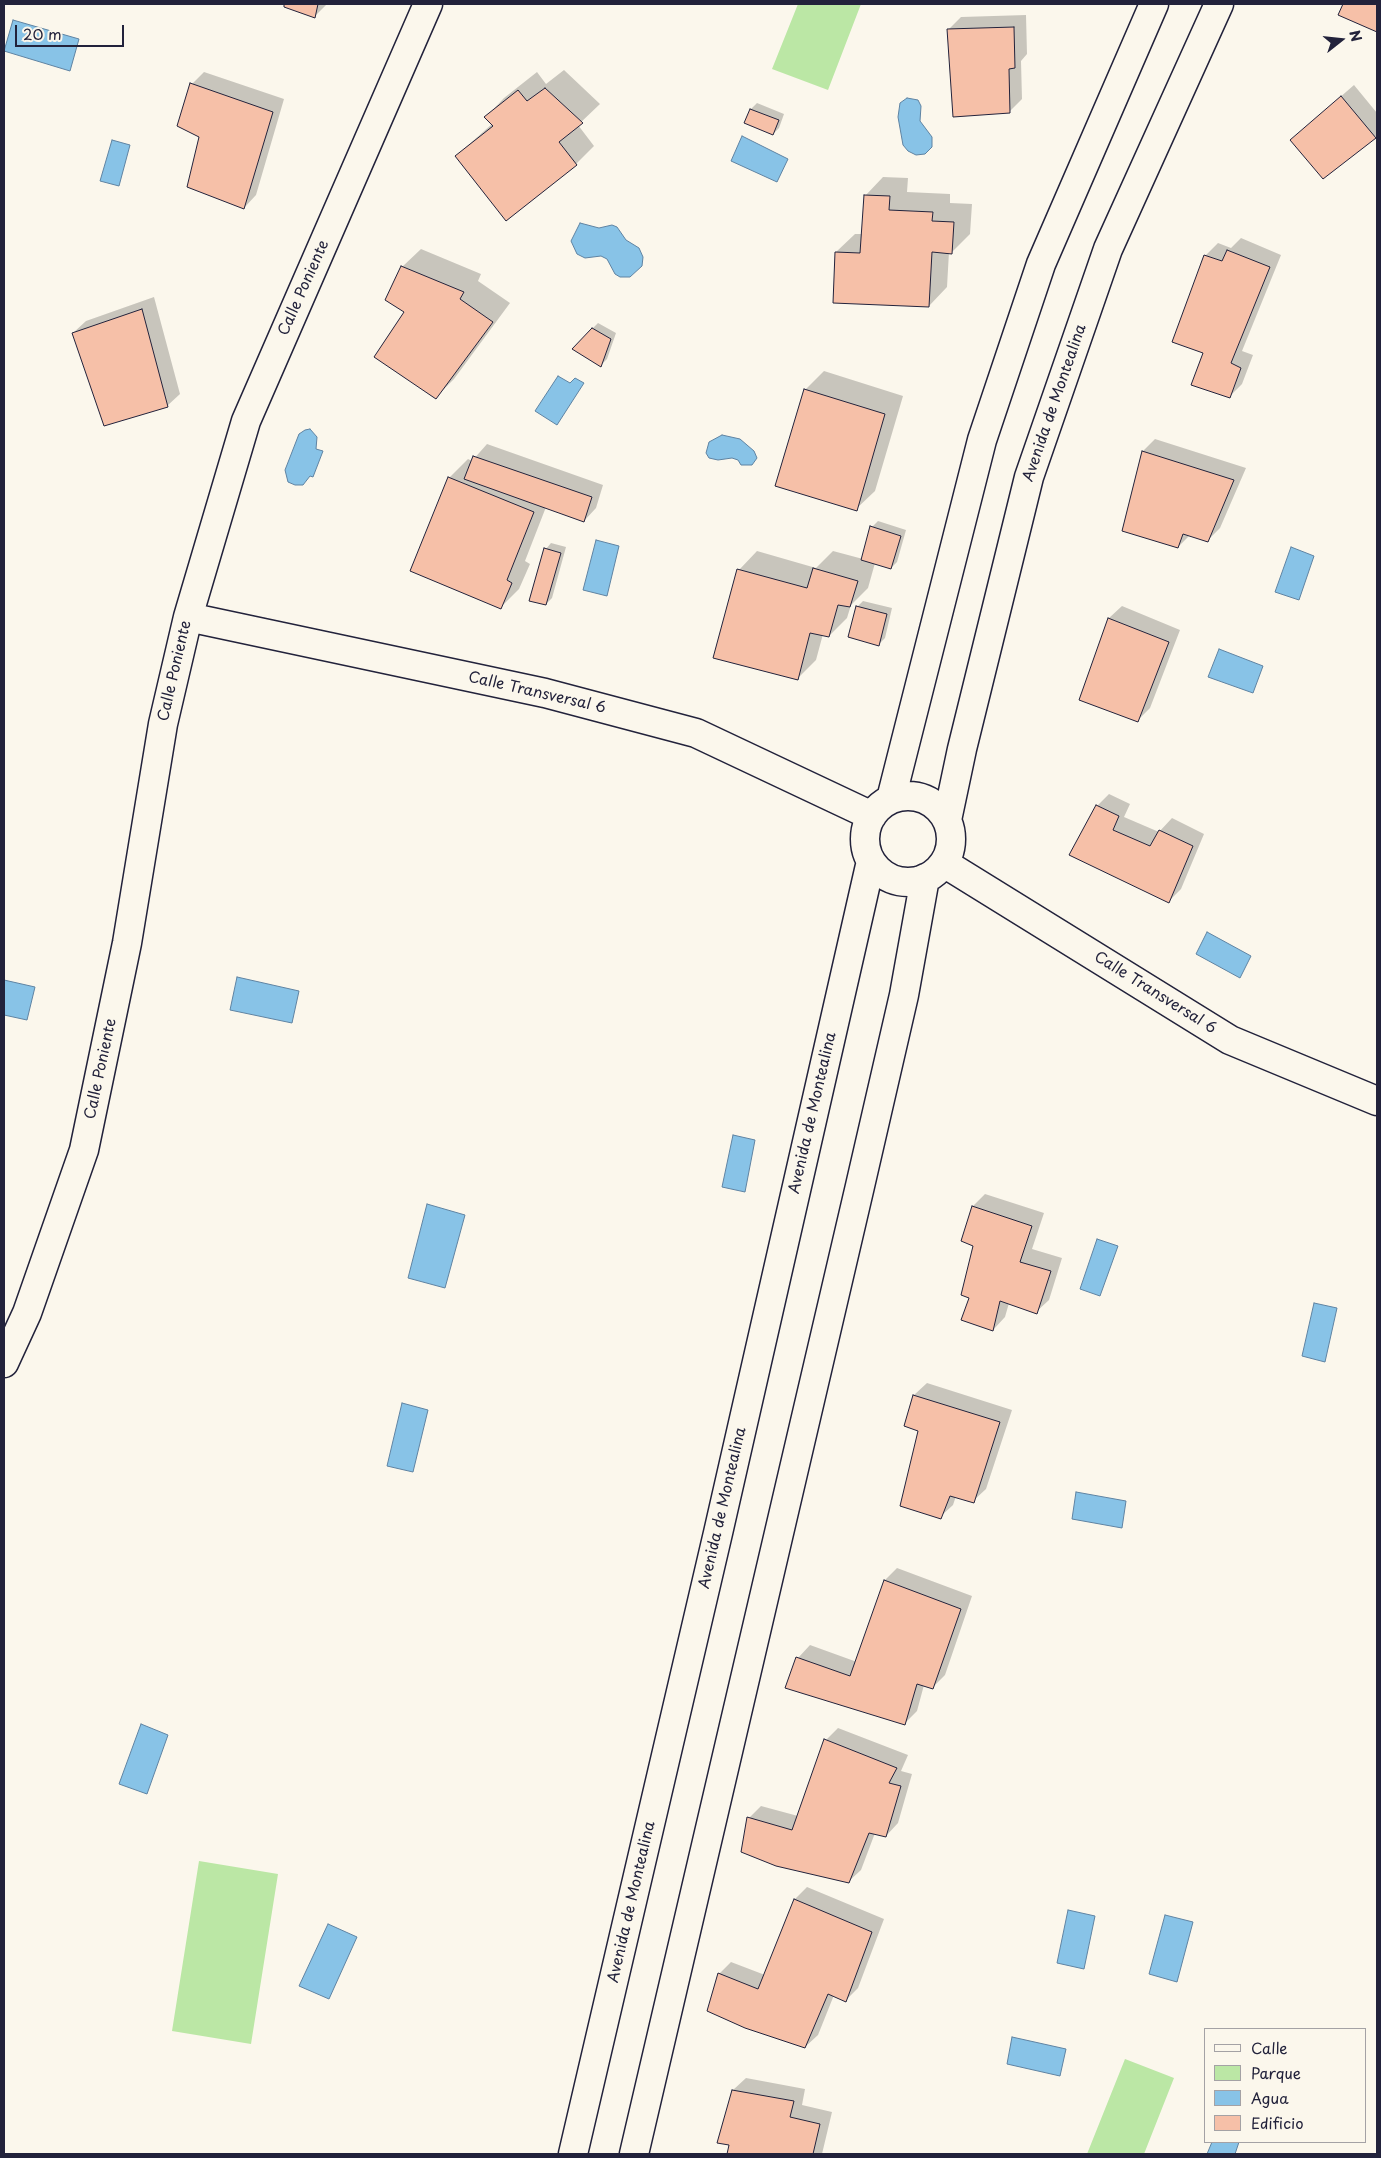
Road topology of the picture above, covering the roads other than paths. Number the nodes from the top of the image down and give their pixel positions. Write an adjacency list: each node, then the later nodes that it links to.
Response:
1 (428, 4): 4 (street, Calle Poniente)
2 (1154, 4): 5 (street)
3 (1219, 4): 6 (street, Avenida de Montealina)
4 (188, 616): 5 (street, Calle Transversal 6); 10 (street, Calle Poniente)
5 (882, 807): 6 (street); 7 (street)
6 (947, 820): 8 (street)
7 (872, 861): 8 (street); 11 (street, Avenida de Montealina)
8 (935, 870): 9 (street, Calle Transversal 6); 12 (street)
9 (1377, 1101)
10 (4, 1363)
11 (573, 2154)
12 (634, 2154)

